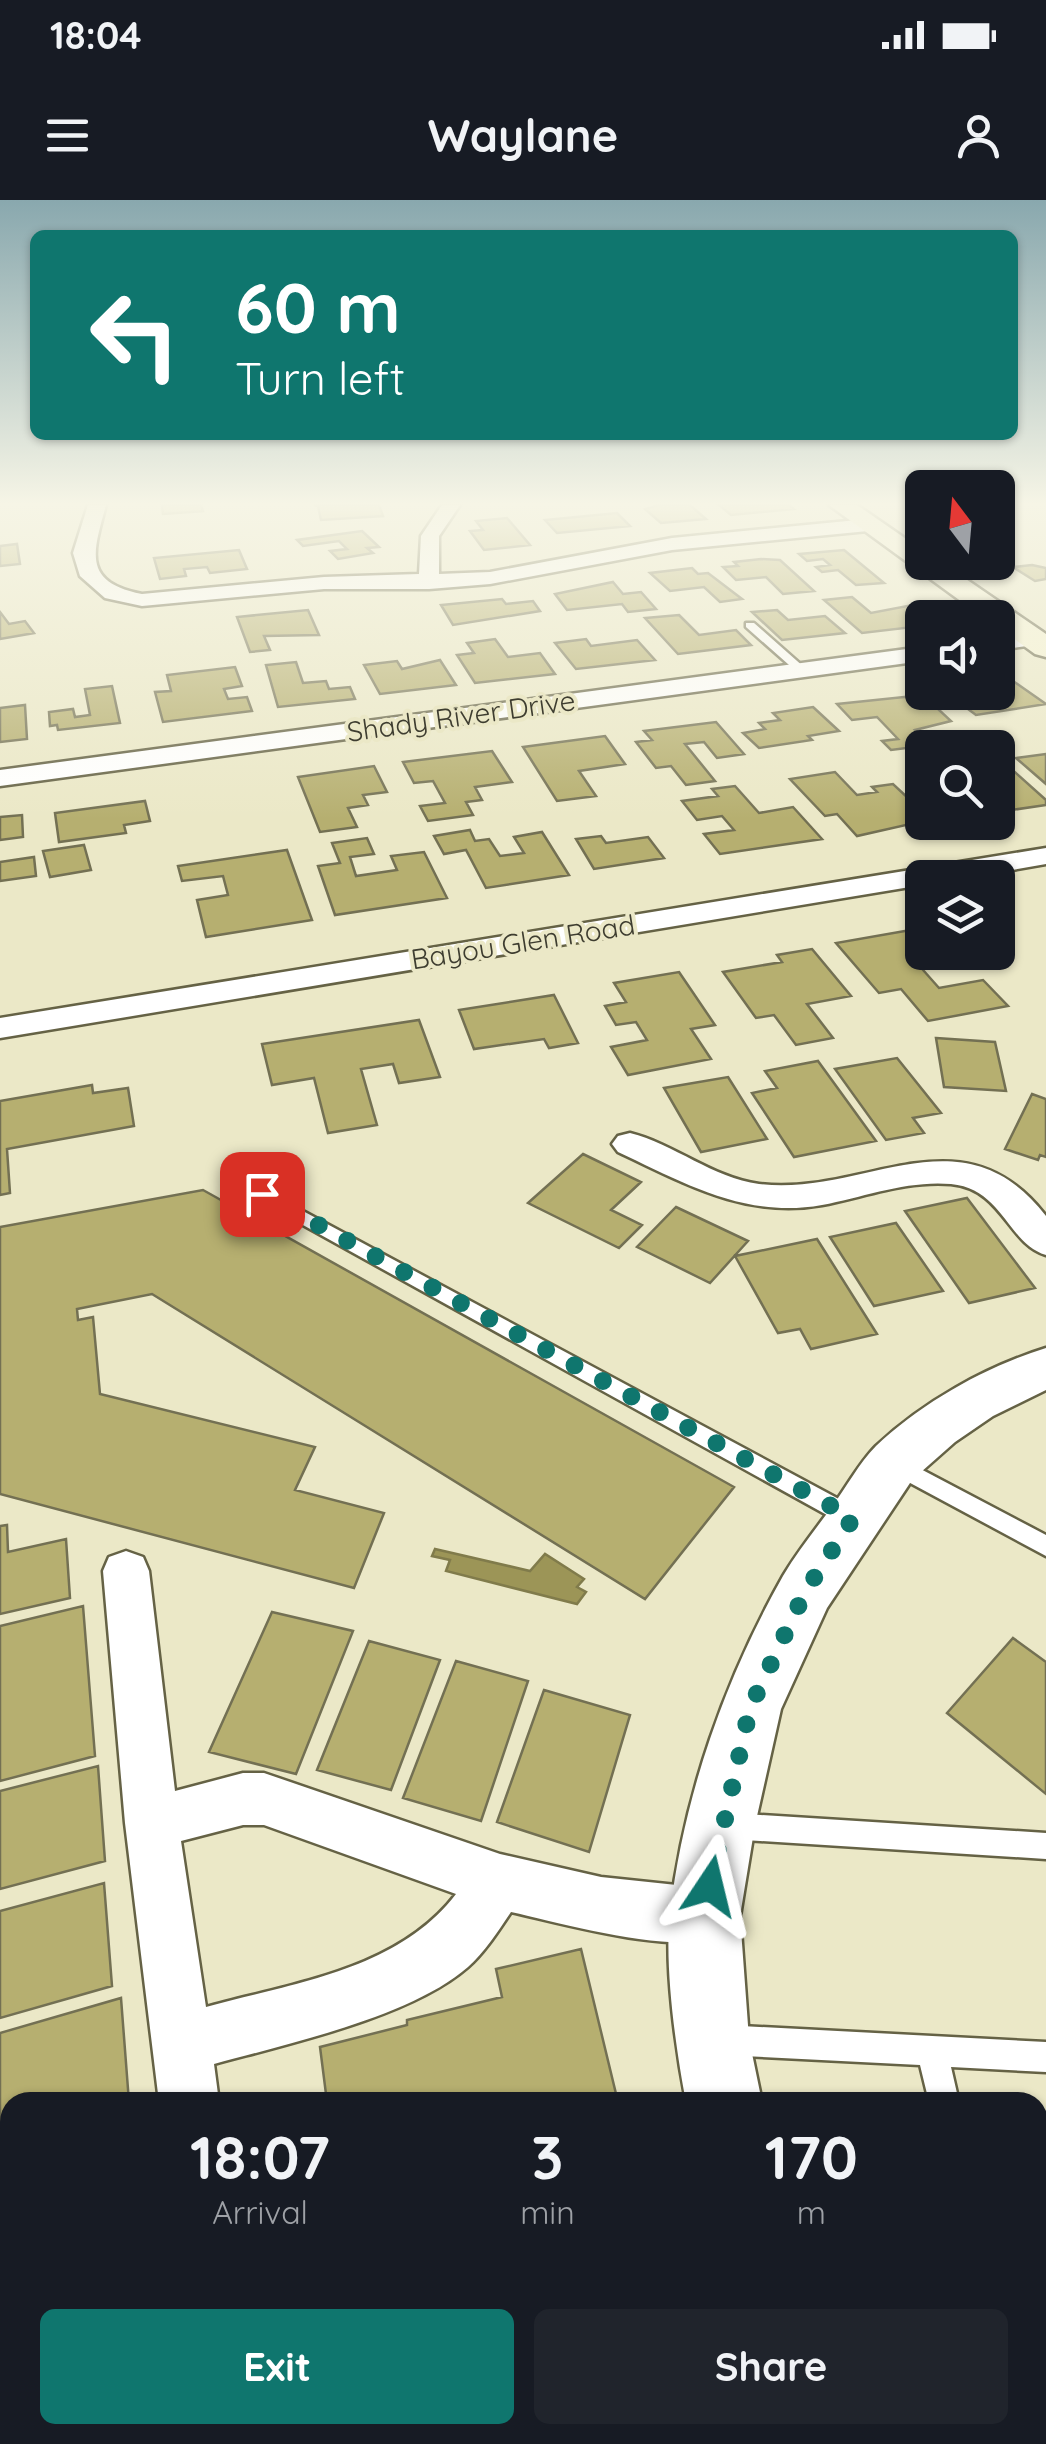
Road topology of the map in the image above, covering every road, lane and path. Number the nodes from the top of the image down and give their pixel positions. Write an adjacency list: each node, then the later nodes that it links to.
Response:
1 (995, 610): 3 (main road)
2 (750, 624): 6 (lane)
3 (1042, 641): 4 (street)
4 (1015, 643)
5 (905, 656): 6 (street, Shady River Drive)
6 (801, 670): 7 (street, Shady River Drive)
7 (0, 778)
8 (1046, 856): 9 (street, Bayou Glen Road)
9 (0, 1028)
10 (630, 1144): 12 (street)
11 (262, 1194): 15 (lane)
12 (1046, 1242)
13 (1046, 1366): 14 (street)
14 (893, 1464): 15 (street); 16 (lane)
15 (853, 1518): 19 (street)
16 (1046, 1546)
17 (126, 1570): 18 (street)
18 (152, 1823): 21 (street); 23 (street)
19 (720, 1826): 20 (lane); 22 (street)
20 (1046, 1846)
21 (500, 1882): 22 (street); 23 (street)
22 (705, 1916): 26 (street)
23 (182, 2044): 27 (street)
24 (932, 2051): 25 (lane); 26 (lane); 28 (lane)
25 (1046, 2057)
26 (718, 2071)
27 (188, 2092)
28 (942, 2092)

